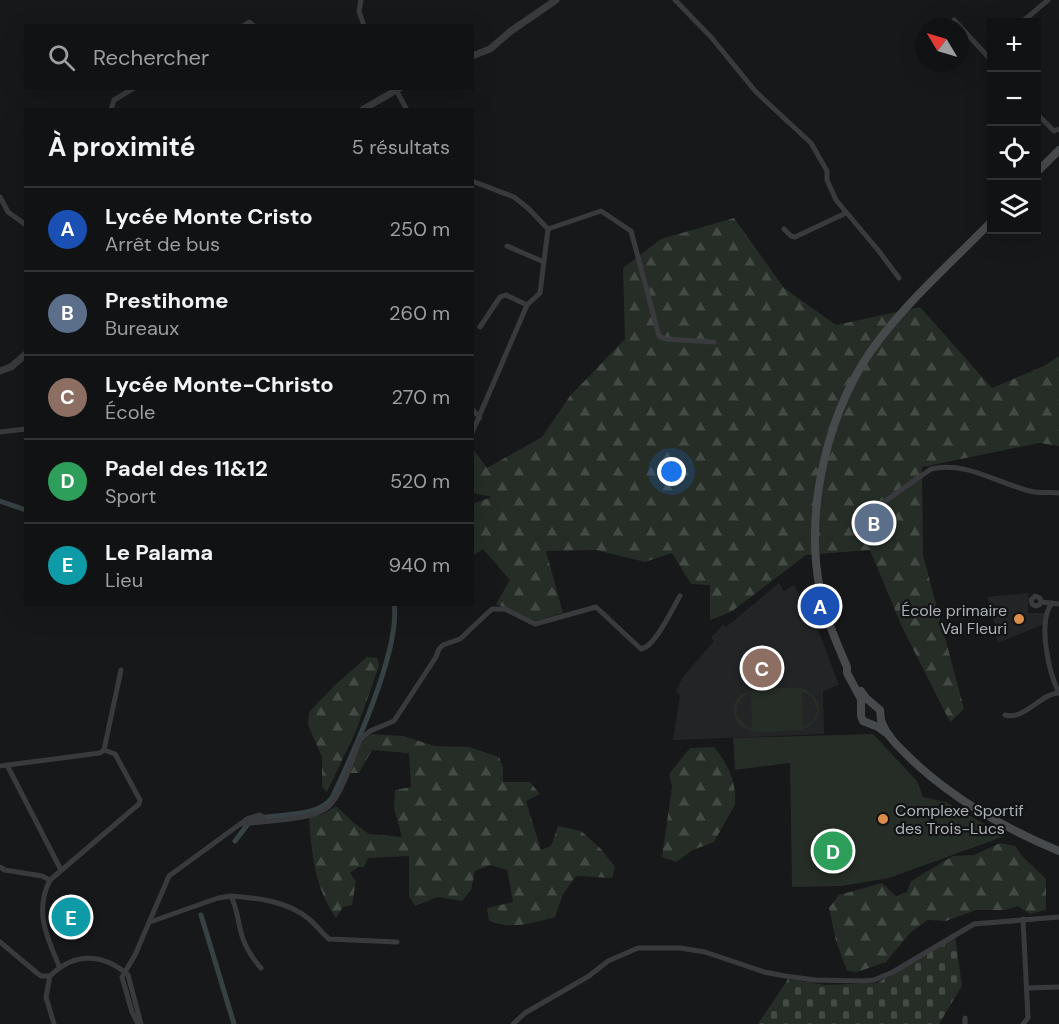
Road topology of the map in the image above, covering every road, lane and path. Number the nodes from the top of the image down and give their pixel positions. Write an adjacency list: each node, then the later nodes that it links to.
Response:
1 (361, 0): 6 (street)
2 (556, 0): 9 (street)
3 (675, 0): 23 (street)
4 (1048, 0): 5 (street)
5 (1027, 18)
6 (363, 24)
7 (969, 36): 8 (street)
8 (985, 54): 10 (street)
9 (474, 55)
10 (987, 56)
11 (131, 90): 14 (street)
12 (395, 90): 15 (street)
13 (397, 90): 16 (street)
14 (112, 108)
15 (365, 108)
16 (406, 108)
17 (1041, 119): 18 (street)
18 (1059, 129)
19 (1059, 150): 20 (main road)
20 (1041, 168)
21 (474, 182): 26 (street)
22 (0, 197): 24 (street)
23 (846, 213): 27 (street); 30 (street)
24 (24, 224)
25 (987, 226): 47 (main road)
26 (548, 229): 29 (street); 33 (street)
27 (784, 229)
28 (507, 246): 29 (street)
29 (544, 262): 31 (street)
30 (898, 278)
31 (527, 305): 32 (street); 37 (street)
32 (480, 327)
33 (714, 342)
34 (24, 356): 35 (street)
35 (0, 371)
36 (474, 411): 37 (street)
37 (480, 418): 39 (street)
38 (24, 429): 40 (street)
39 (474, 429)
40 (0, 432)
41 (1059, 493): 42 (street)
42 (871, 511)
43 (680, 596): 66 (street)
44 (1041, 602): 45 (street)
45 (1052, 603): 46 (street); 49 (street)
46 (1059, 604)
47 (847, 667): 50 (main road); 51 (main road)
48 (121, 670): 56 (street)
49 (1059, 693): 52 (street)
50 (875, 706): 51 (main road); 53 (main road)
51 (862, 710): 54 (main road)
52 (1005, 716)
53 (880, 719): 54 (main road); 55 (main road)
54 (872, 725): 55 (main road)
55 (889, 735): 59 (main road)
56 (104, 750): 57 (street); 61 (street)
57 (7, 765): 58 (street); 61 (street)
58 (0, 766)
59 (1059, 851)
60 (0, 867): 62 (street)
61 (61, 870): 62 (street)
62 (50, 880): 69 (street)
63 (231, 896): 66 (street); 68 (street); 70 (street)
64 (1059, 917): 65 (street)
65 (1023, 919): 74 (street); 77 (street)
66 (150, 922): 71 (street)
67 (0, 942): 72 (street)
68 (397, 942)
69 (59, 966): 71 (street); 72 (street)
70 (261, 968)
71 (124, 971): 76 (street)
72 (50, 976): 75 (street)
73 (1059, 987): 74 (street)
74 (1027, 988): 78 (street)
75 (54, 1024)
76 (140, 1024)
77 (513, 1024)
78 (1023, 1024)

